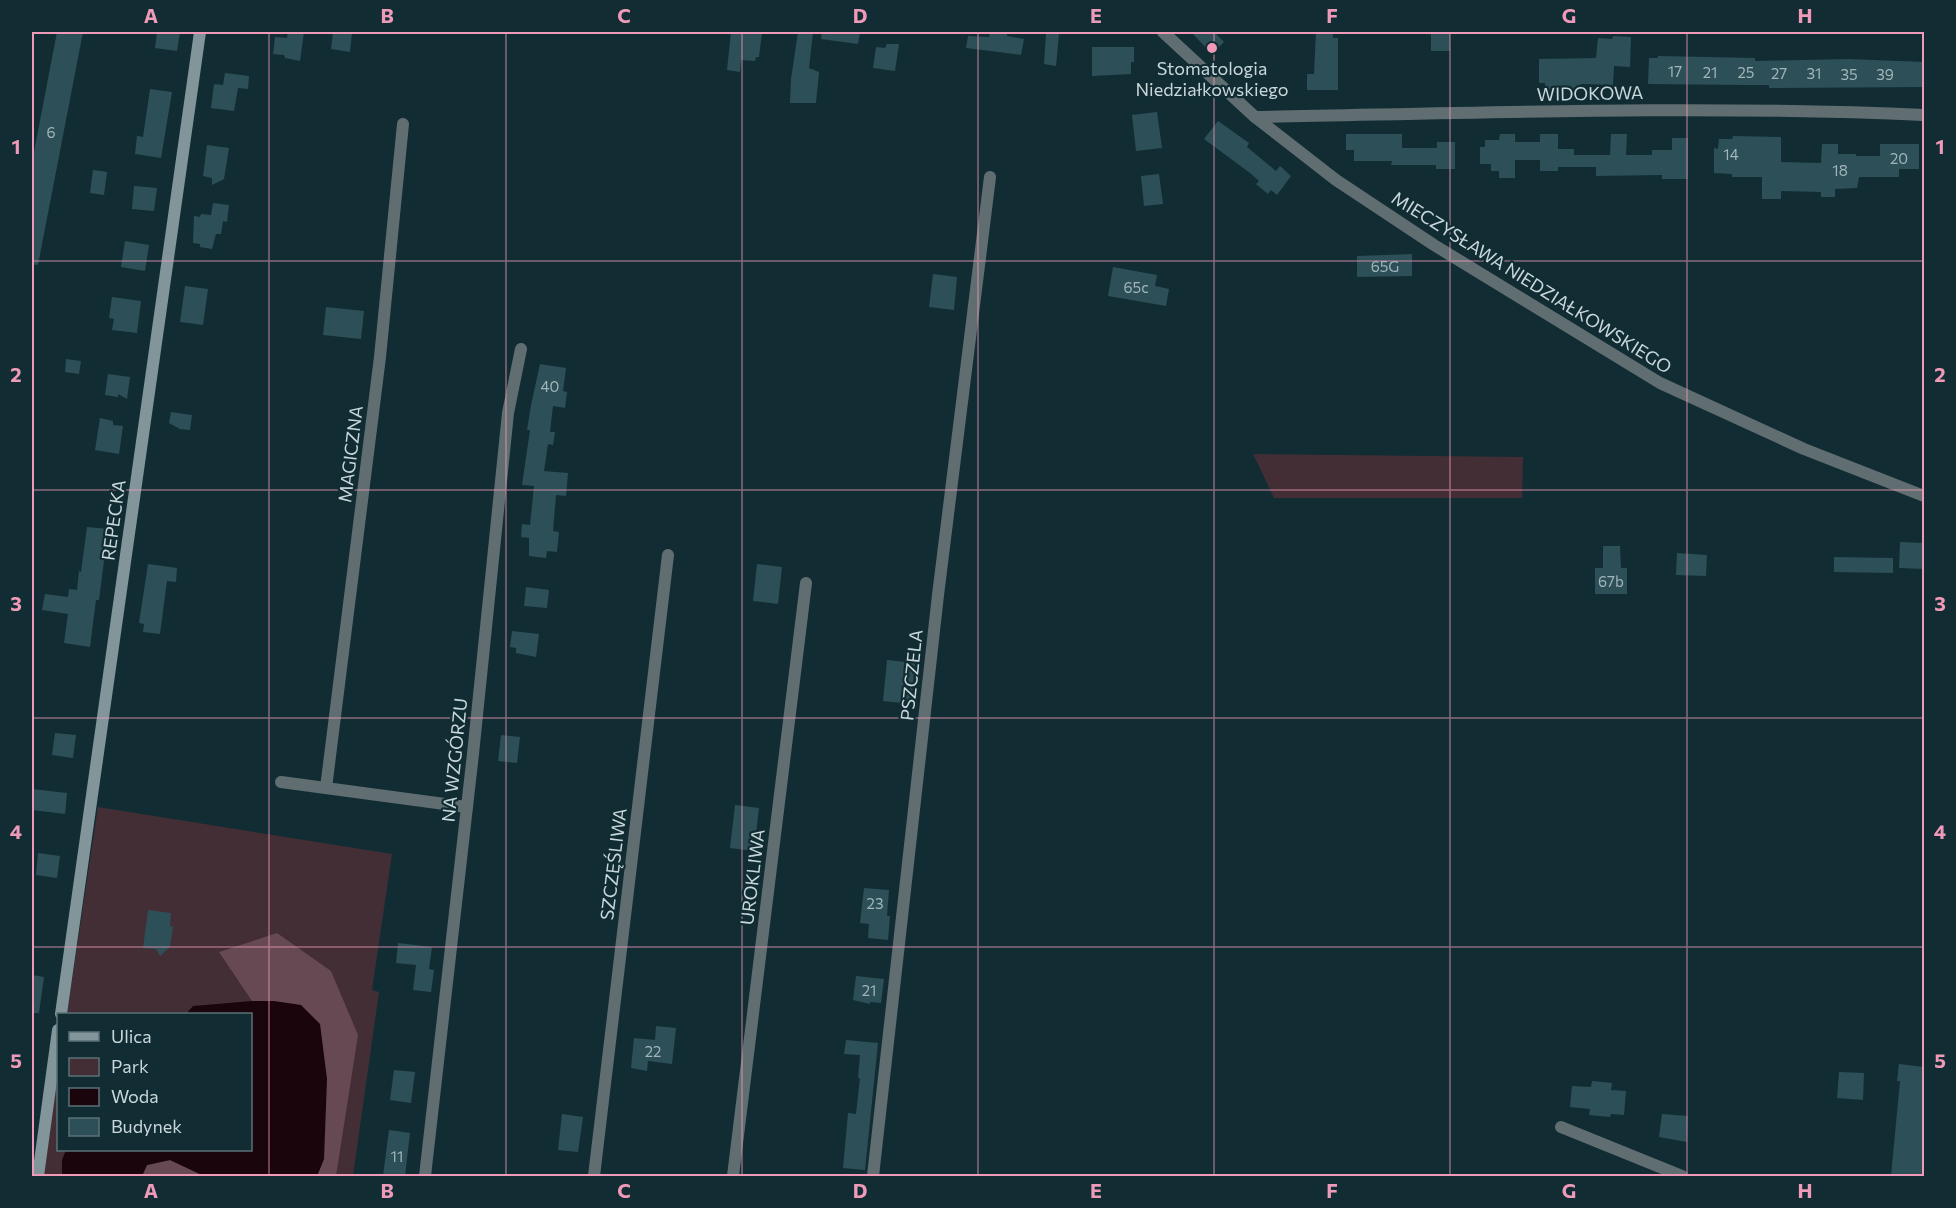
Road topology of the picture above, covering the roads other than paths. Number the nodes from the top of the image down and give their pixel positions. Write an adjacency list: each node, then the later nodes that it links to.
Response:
1 (200, 32): 14 (street, REPECKA)
2 (1163, 32): 4 (street, MIECZYSŁAWA NIEDZIAŁKOWSKIEGO)
3 (1924, 115): 4 (street, WIDOKOWA)
4 (1255, 117): 8 (street, MIECZYSŁAWA NIEDZIAŁKOWSKIEGO)
5 (403, 123): 12 (street, MAGICZNA)
6 (990, 177): 21 (street, PSZCZELA)
7 (520, 349): 13 (street, NA WZGÓRZU)
8 (1924, 496)
9 (669, 555): 19 (street, SZCZĘŚLIWA)
10 (806, 583): 20 (street, UROKLIWA)
11 (281, 782): 12 (street)
12 (326, 788): 13 (street)
13 (467, 807): 18 (street, NA WZGÓRZU)
14 (61, 1013)
15 (57, 1037): 17 (street)
16 (1561, 1126): 22 (street)
17 (38, 1176)
18 (425, 1176)
19 (594, 1176)
20 (733, 1176)
21 (873, 1176)
22 (1682, 1176)

